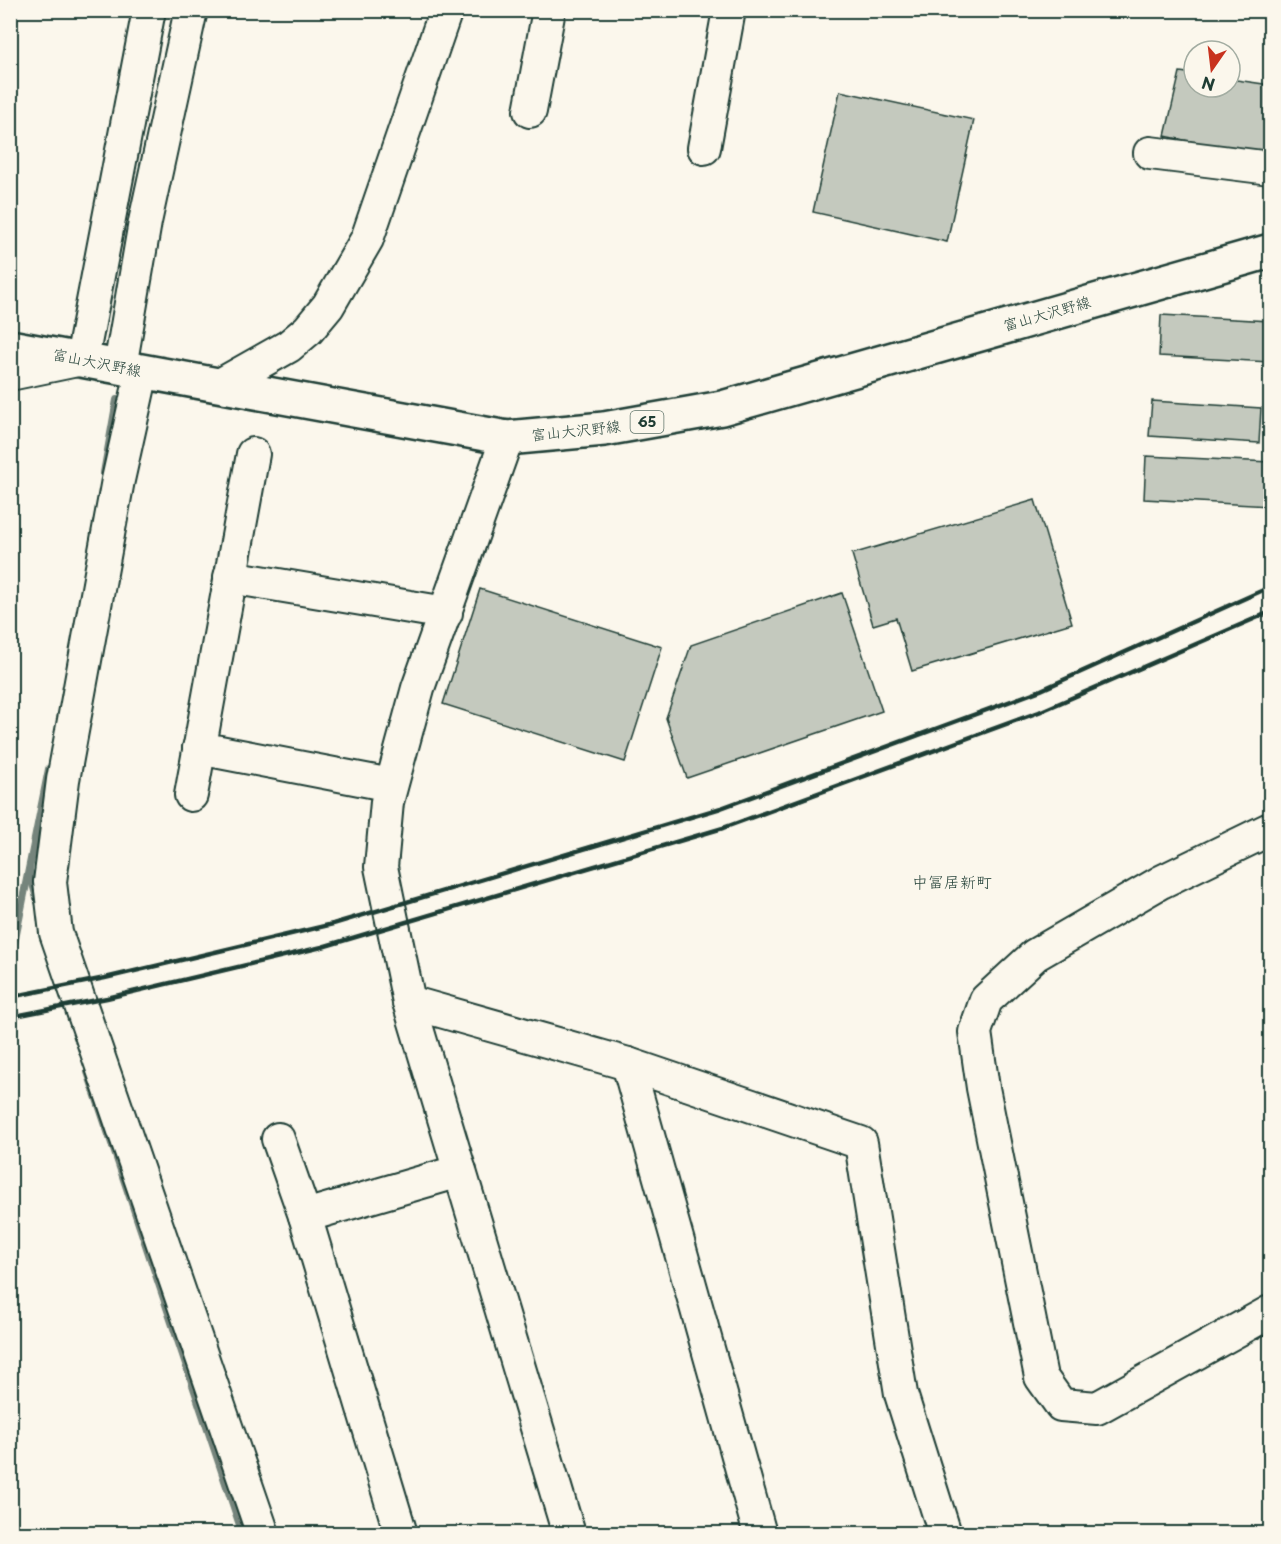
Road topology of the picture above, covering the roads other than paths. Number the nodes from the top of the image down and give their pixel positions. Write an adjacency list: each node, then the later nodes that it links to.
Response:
1 (149, 10): 12 (street)
2 (191, 10): 13 (street)
3 (446, 10): 15 (street)
4 (549, 10): 6 (street)
5 (729, 10): 7 (street)
6 (530, 111)
7 (704, 148)
8 (1150, 153): 9 (street)
9 (1270, 168)
10 (1270, 251): 16 (main road, 富山大沢野線 / 65)
11 (10, 347): 12 (main road, 富山大沢野線 / 65)
12 (82, 360): 13 (main road, 富山大沢野線 / 65); 14 (street)
13 (131, 369): 15 (main road, 富山大沢野線 / 65); 31 (street)
14 (10, 374)
15 (220, 385): 16 (main road, 富山大沢野線 / 65)
16 (507, 438): 19 (street)
17 (253, 454): 18 (street)
18 (230, 577): 19 (street); 20 (street)
19 (446, 613): 21 (street)
20 (199, 748): 21 (street); 22 (street)
21 (391, 785): 24 (street)
22 (191, 795)
23 (1270, 829): 29 (street)
24 (409, 1002): 25 (street); 27 (street)
25 (628, 1064): 30 (street); 34 (street)
26 (278, 1139): 28 (street)
27 (460, 1171): 28 (street); 33 (street)
28 (305, 1216): 32 (street)
29 (1270, 1312)
30 (938, 1532)
31 (262, 1533)
32 (401, 1533)
33 (569, 1533)
34 (760, 1533)

